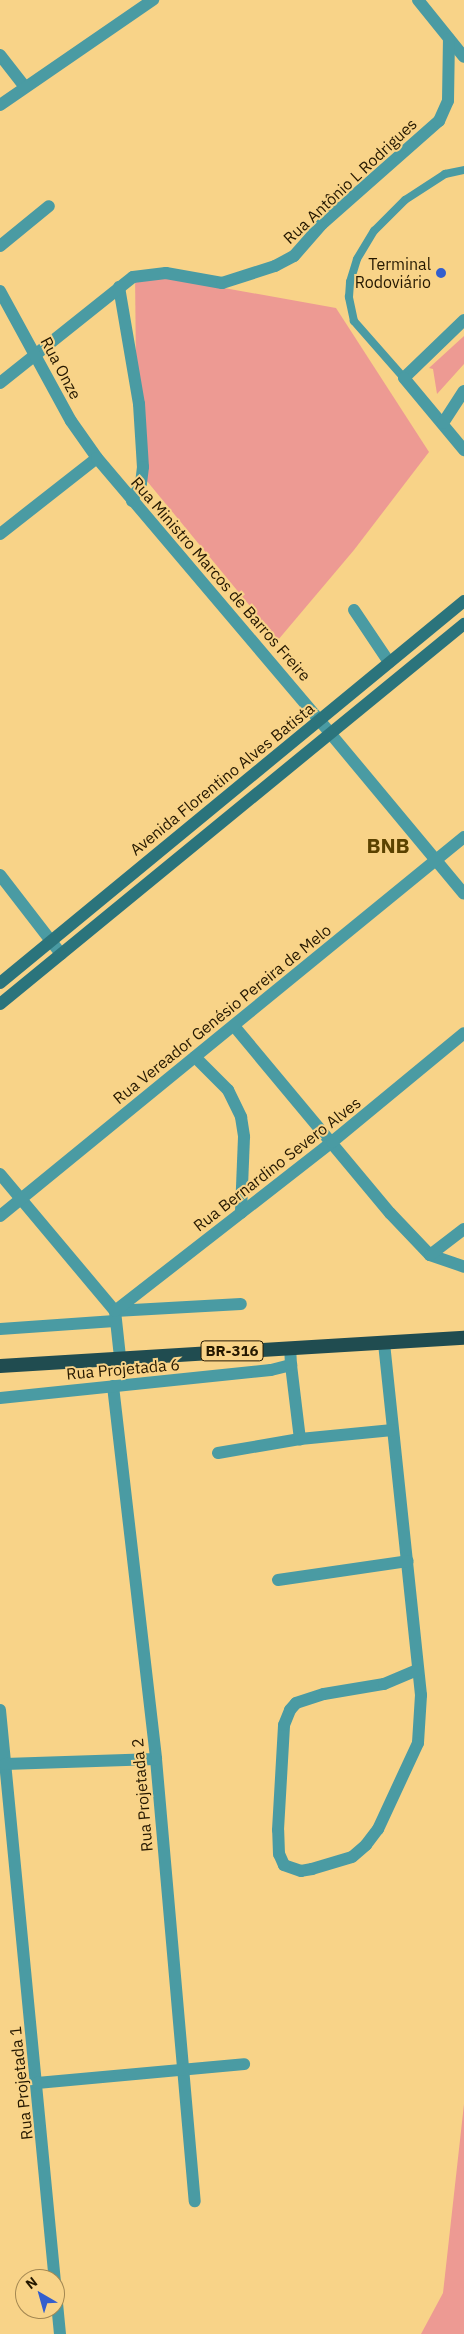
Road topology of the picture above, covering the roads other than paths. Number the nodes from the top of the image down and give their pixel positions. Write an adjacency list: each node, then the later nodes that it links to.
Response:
1 (153, 0): 6 (street)
2 (418, 0): 3 (street)
3 (449, 39): 5 (street); 11 (street, Rua Antônio L Rodrigues)
4 (0, 55): 6 (street)
5 (464, 57)
6 (24, 86): 7 (street)
7 (0, 105)
8 (464, 170): 15 (lane)
9 (49, 206): 10 (street)
10 (0, 246)
11 (119, 287): 14 (street, Rua Antônio L Rodrigues); 21 (street)
12 (0, 291): 14 (street, Rua Onze)
13 (464, 320): 15 (street)
14 (36, 355): 16 (street, Rua Antônio L Rodrigues); 20 (street, Rua Onze)
15 (404, 378): 18 (street)
16 (0, 383)
17 (464, 391): 18 (street)
18 (443, 423): 19 (street)
19 (464, 450)
20 (97, 458): 21 (street, Rua Ministro Marcos de Barros Freire); 22 (street)
21 (132, 501): 27 (street, Rua Ministro Marcos de Barros Freire)
22 (0, 534)
23 (464, 601): 26 (main road, Avenida Florentino Alves Batista)
24 (354, 610): 26 (street)
25 (464, 624): 28 (main road, Avenida Florentino Alves Batista)
26 (389, 662): 27 (main road, Avenida Florentino Alves Batista)
27 (321, 719): 28 (street, Rua Ministro Marcos de Barros Freire); 33 (main road, Avenida Florentino Alves Batista)
28 (330, 733): 30 (street, Rua Ministro Marcos de Barros Freire); 34 (main road, Avenida Florentino Alves Batista)
29 (464, 837): 30 (street, Rua Vereador Genésio Pereira de Melo)
30 (437, 859): 32 (street, Rua Ministro Marcos de Barros Freire); 37 (street, Rua Vereador Genésio Pereira de Melo)
31 (0, 875): 33 (street)
32 (464, 894)
33 (50, 940): 34 (street); 35 (main road, Avenida Florentino Alves Batista)
34 (61, 954): 36 (main road, Avenida Florentino Alves Batista)
35 (0, 982)
36 (0, 1004)
37 (234, 1026): 39 (street, Rua Vereador Genésio Pereira de Melo); 40 (street)
38 (464, 1033): 40 (street, Rua Bernardino Severo Alves)
39 (195, 1057): 42 (street, Rua Vereador Genésio Pereira de Melo); 43 (street)
40 (332, 1142): 43 (street, Rua Bernardino Severo Alves); 46 (street)
41 (0, 1174): 42 (street)
42 (20, 1197): 44 (street, Rua Vereador Genésio Pereira de Melo); 49 (street)
43 (241, 1213): 49 (street, Rua Bernardino Severo Alves)
44 (0, 1216)
45 (464, 1228): 46 (street)
46 (430, 1255): 47 (street)
47 (464, 1267)
48 (241, 1304): 49 (street)
49 (115, 1316): 50 (street); 54 (street)
50 (0, 1329)
51 (464, 1338): 52 (highway, BR-316)
52 (384, 1343): 53 (highway, BR-316); 59 (street)
53 (290, 1348): 54 (highway, BR-316); 55 (street)
54 (120, 1357): 56 (highway, BR-316)
55 (291, 1365): 57 (street, Rua Projetada 6); 60 (street)
56 (0, 1366)
57 (113, 1386): 58 (street, Rua Projetada 6); 66 (street, Rua Projetada 2)
58 (0, 1398)
59 (393, 1430): 60 (street); 62 (street)
60 (300, 1439): 61 (street)
61 (218, 1453)
62 (408, 1562): 63 (street); 64 (street)
63 (278, 1580)
64 (417, 1670): 64 (street)
65 (0, 1710): 67 (street, Rua Projetada 1)
66 (156, 1759): 67 (street); 69 (street, Rua Projetada 2)
67 (5, 1764): 70 (street, Rua Projetada 1)
68 (244, 2064): 69 (street)
69 (183, 2071): 70 (street); 71 (street, Rua Projetada 2)
70 (37, 2083): 72 (street, Rua Projetada 1)
71 (195, 2201)
72 (60, 2334)

